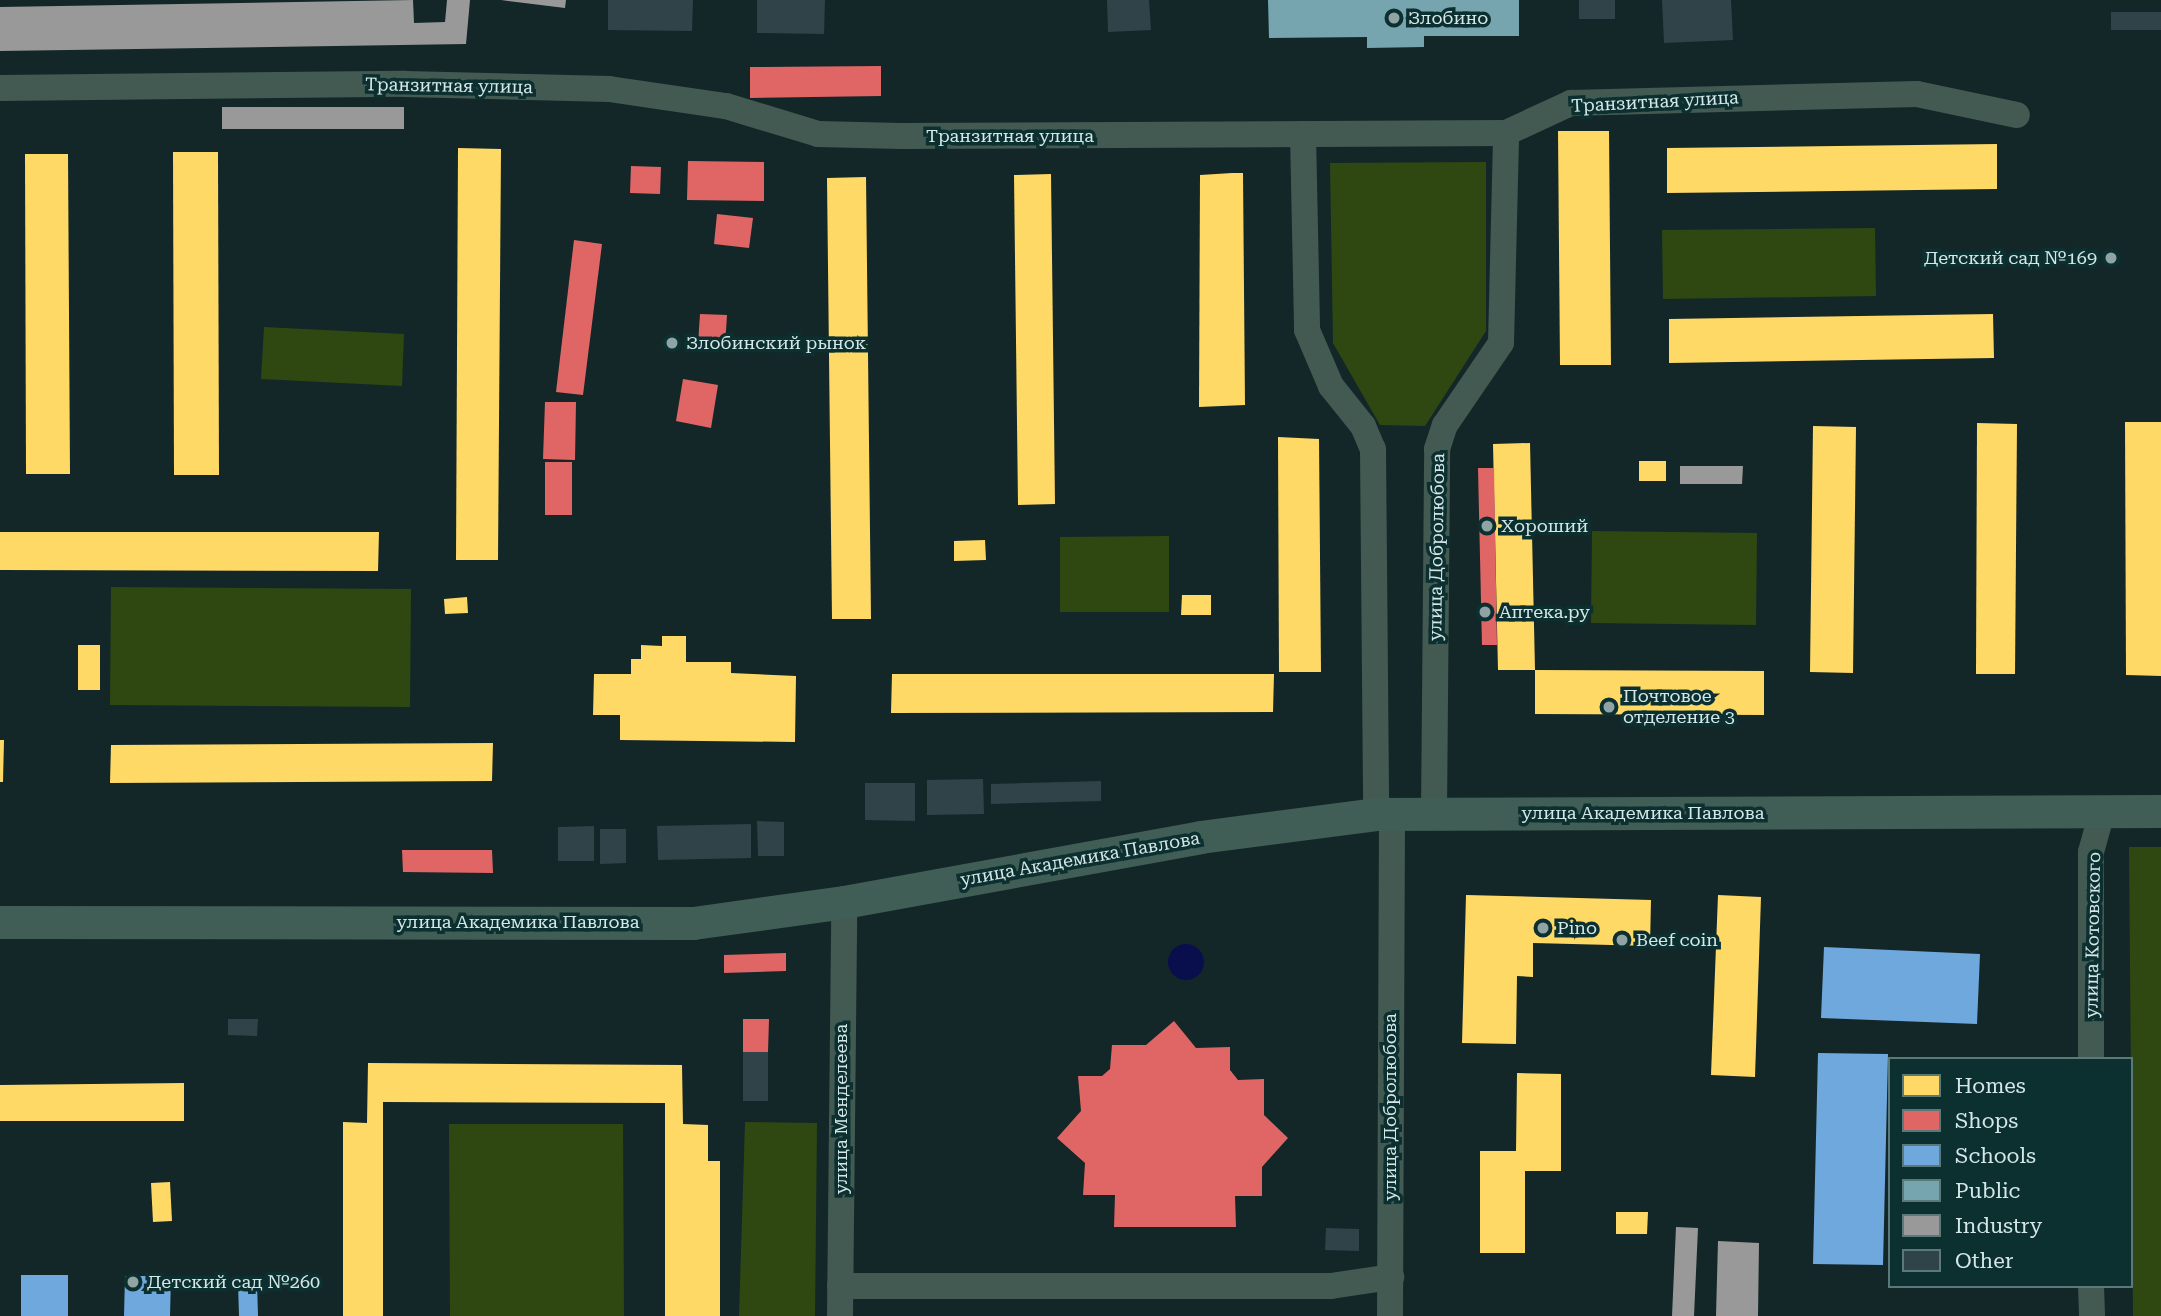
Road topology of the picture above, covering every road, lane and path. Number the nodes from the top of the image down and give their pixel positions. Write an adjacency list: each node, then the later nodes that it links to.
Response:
1 (0, 88): 4 (street, Транзитная улица)
2 (2017, 115): 3 (street, Транзитная улица)
3 (1506, 133): 4 (street, Транзитная улица); 7 (street, улица Добролюбова)
4 (1303, 134): 8 (street, улица Добролюбова)
5 (2161, 811): 6 (main road, улица Академика Павлова)
6 (2102, 812): 7 (main road, улица Академика Павлова); 11 (street, улица Котовского)
7 (1434, 813): 8 (main road, улица Академика Павлова)
8 (1384, 814): 9 (main road, улица Академика Павлова); 12 (street, улица Добролюбова)
9 (844, 902): 10 (main road, улица Академика Павлова); 13 (street, улица Менделеева)
10 (0, 922)
11 (2091, 1057)
12 (1391, 1277): 13 (street); 16 (street, улица Добролюбова)
13 (840, 1286): 15 (street, улица Менделеева)
14 (2091, 1288): 17 (street)
15 (840, 1316)
16 (1390, 1316)
17 (2092, 1316)

